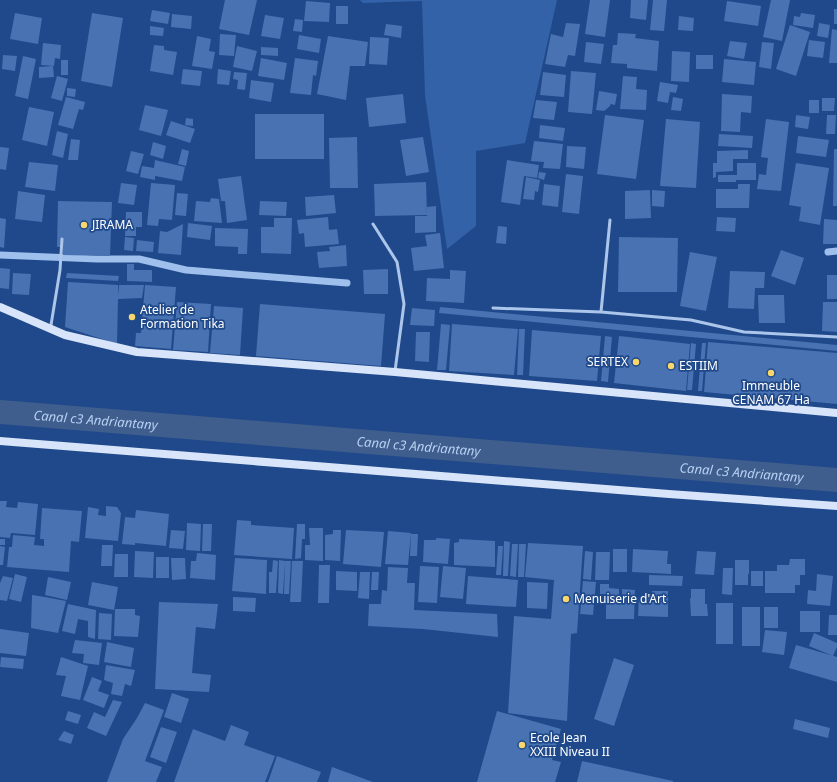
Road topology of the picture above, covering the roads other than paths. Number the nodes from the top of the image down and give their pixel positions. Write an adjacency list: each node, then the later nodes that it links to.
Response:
1 (610, 220): 6 (lane)
2 (372, 224): 9 (lane)
3 (62, 239): 7 (lane)
4 (0, 307): 9 (main road)
5 (493, 308): 6 (lane)
6 (601, 312): 8 (lane)
7 (51, 325)
8 (837, 337)
9 (395, 372): 10 (main road)
10 (837, 413)
11 (0, 441): 12 (main road)
12 (837, 506)

